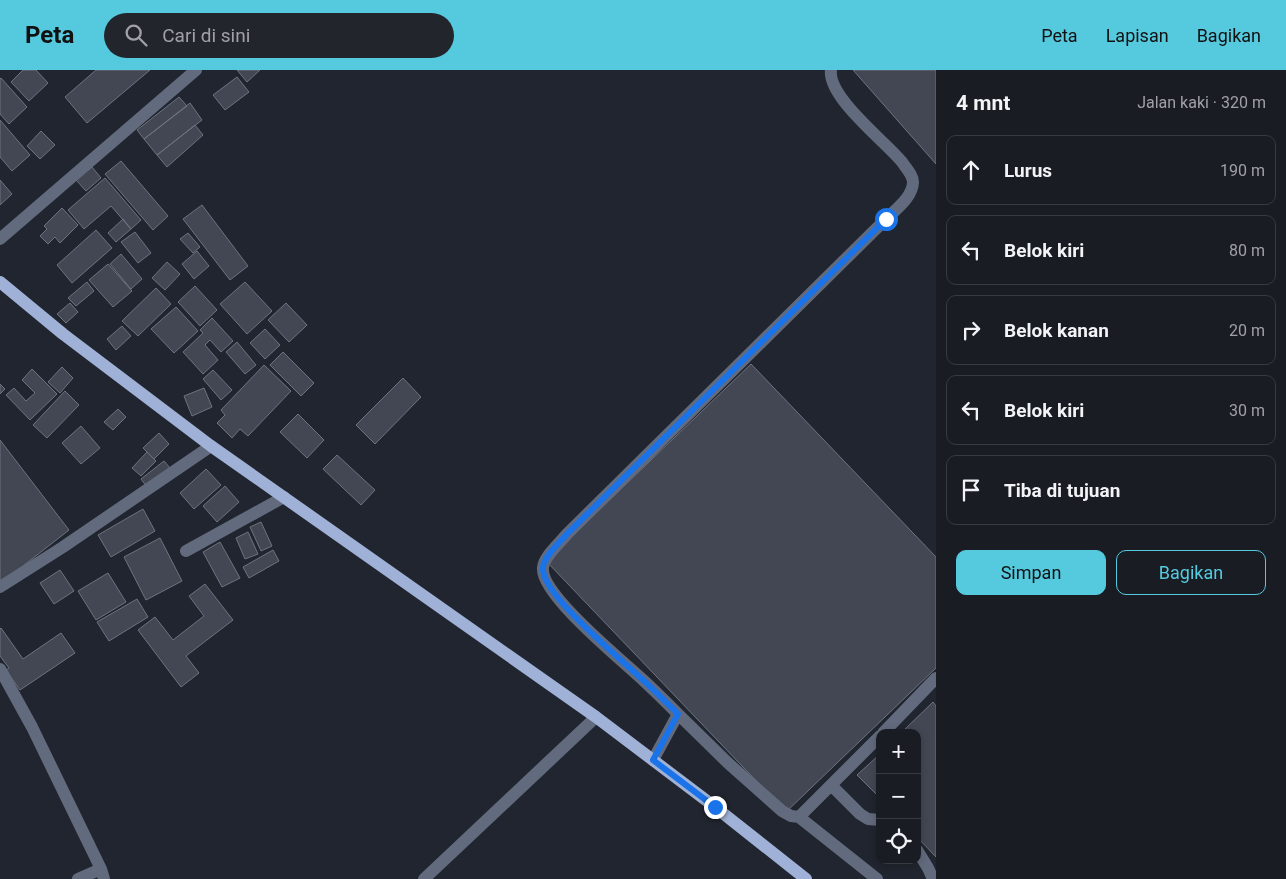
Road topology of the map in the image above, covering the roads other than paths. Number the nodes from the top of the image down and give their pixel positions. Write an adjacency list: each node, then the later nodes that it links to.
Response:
1 (830, 70): 11 (street)
2 (189, 72): 3 (street)
3 (0, 239)
4 (0, 282): 5 (main road)
5 (211, 446): 6 (main road); 8 (street)
6 (284, 497): 7 (street); 12 (main road)
7 (186, 551)
8 (0, 587)
9 (0, 669): 20 (street)
10 (936, 678): 13 (street)
11 (678, 714): 15 (street); 17 (street)
12 (596, 717): 15 (main road); 22 (street)
13 (887, 729)
14 (876, 740): 16 (street)
15 (653, 760): 23 (main road)
16 (831, 785): 17 (street); 18 (street)
17 (799, 817): 24 (street)
18 (876, 820)
19 (921, 857): 25 (street)
20 (102, 874): 21 (street)
21 (78, 879)
22 (424, 879)
23 (806, 879)
24 (877, 879)
25 (933, 879)

